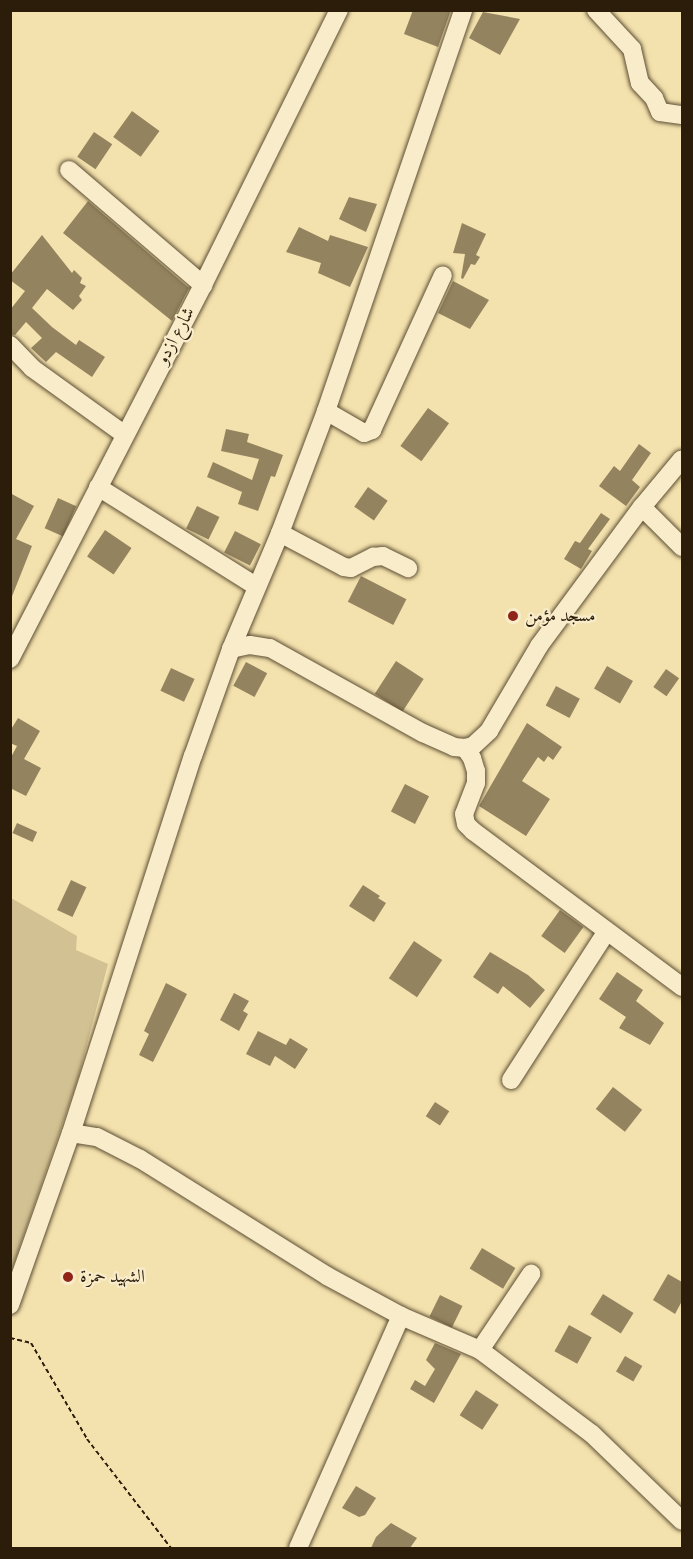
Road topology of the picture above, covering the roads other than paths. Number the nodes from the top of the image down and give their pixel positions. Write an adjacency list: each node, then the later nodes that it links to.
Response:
1 (339, 10): 7 (street, شارع ازدو)
2 (463, 10): 9 (street)
3 (596, 10): 4 (street)
4 (682, 115)
5 (69, 170): 7 (street)
6 (443, 275): 9 (street)
7 (203, 285): 10 (street, شارع ازدو)
8 (10, 345): 10 (street)
9 (326, 411): 14 (street)
10 (124, 434): 12 (street, شارع ازدو)
11 (682, 459): 13 (street)
12 (98, 487): 17 (street); 19 (street, شارع ازدو)
13 (642, 507): 15 (street); 20 (street)
14 (280, 533): 16 (street); 17 (street)
15 (682, 547)
16 (408, 568)
17 (256, 586): 18 (street)
18 (231, 649): 20 (street); 24 (street)
19 (10, 659)
20 (465, 748): 21 (street)
21 (607, 931): 22 (street); 23 (street)
22 (682, 987)
23 (511, 1080)
24 (71, 1133): 26 (street); 27 (street)
25 (531, 1274): 28 (street)
26 (10, 1305)
27 (401, 1316): 28 (street); 30 (street)
28 (480, 1350): 29 (street)
29 (682, 1521)
30 (298, 1548)

